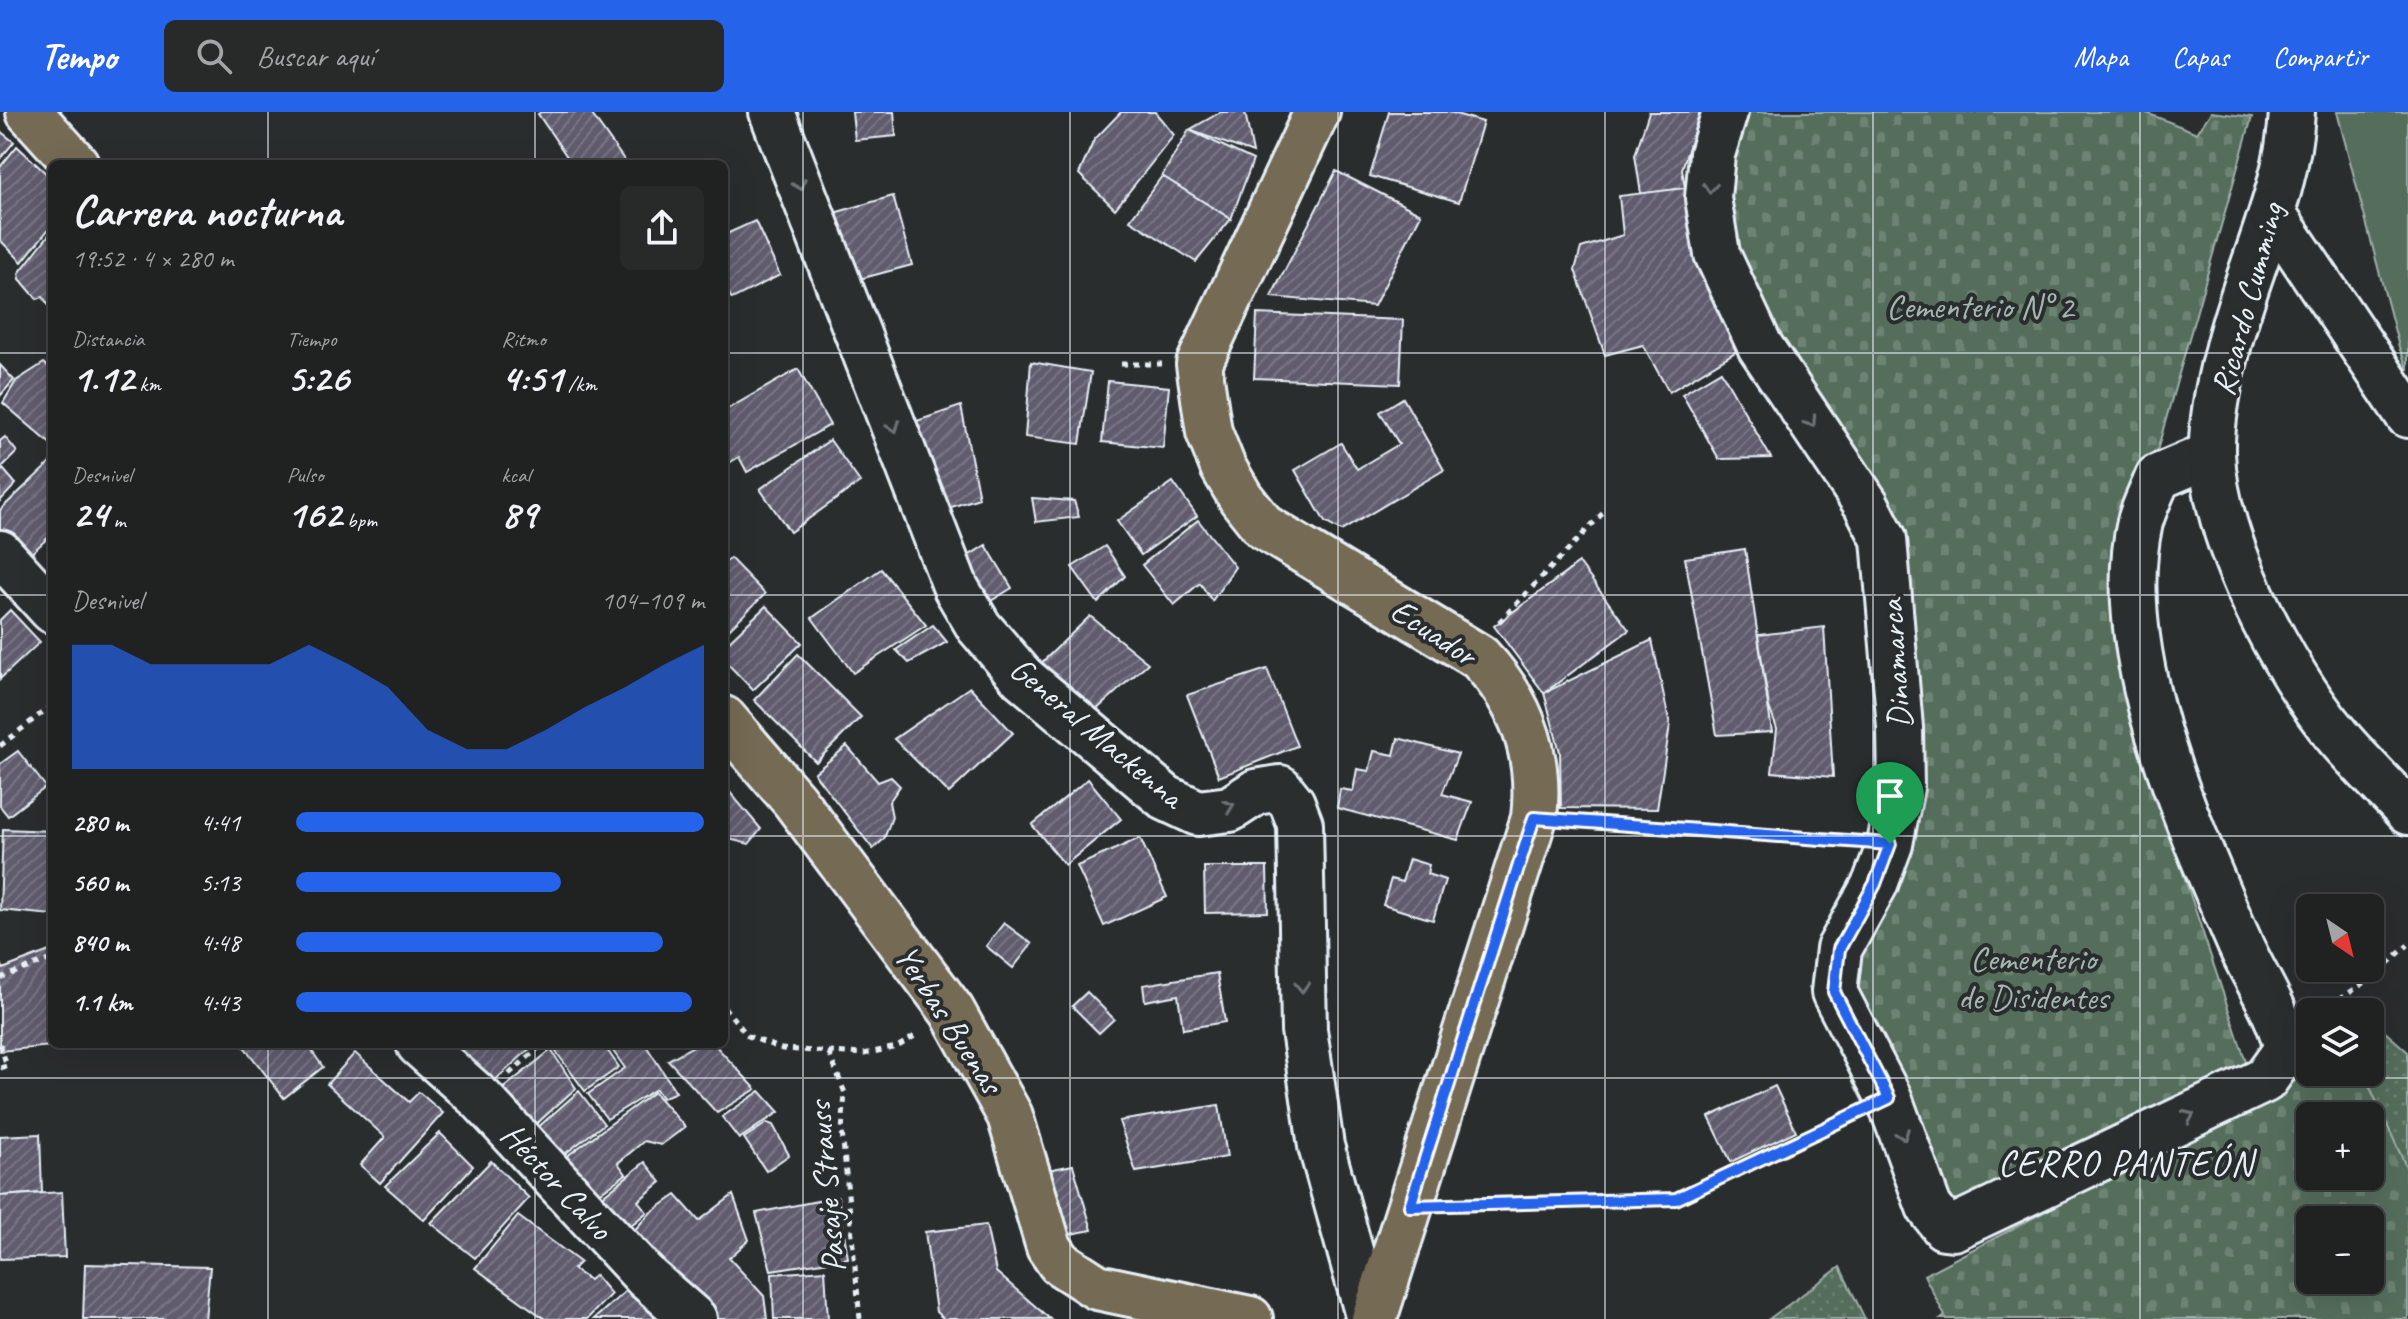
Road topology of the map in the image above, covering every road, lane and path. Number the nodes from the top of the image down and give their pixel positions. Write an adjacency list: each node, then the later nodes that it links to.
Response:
1 (29, 112): 6 (main road)
2 (772, 112): 36 (street, General Mackenna, one-way to 36)
3 (1725, 112): 19 (street, Dinamarca, one-way to 19)
4 (2292, 112): 7 (street, Ricardo Cumming)
5 (1312, 115): 13 (main road, Ecuador)
6 (72, 160)
7 (2272, 212): 8 (street); 9 (street, Ricardo Cumming)
8 (2408, 415)
9 (2212, 454): 17 (street, Ricardo Cumming); 31 (street, Dinamarca, one-way to 9)
10 (1603, 513): 13 (path)
11 (0, 553): 12 (street)
12 (48, 606)
13 (1479, 657): 18 (main road, Ecuador)
14 (48, 708): 16 (path)
15 (728, 724): 25 (main road, Yerbas Buenas)
16 (0, 746)
17 (2408, 812)
18 (1534, 818): 19 (path); 32 (main road, Ecuador)
19 (1890, 844): 31 (street, Dinamarca)
20 (2408, 945): 24 (path)
21 (48, 960): 23 (path)
22 (0, 964): 23 (path)
23 (2, 977)
24 (2341, 998)
25 (952, 1011): 29 (path, Pasaje Strauss); 35 (main road, Yerbas Buenas)
26 (728, 1012): 29 (path, Pasaje Strauss)
27 (0, 1044): 30 (path)
28 (424, 1048): 33 (street, Héctor Calvo)
29 (829, 1053): 34 (path, Pasaje Strauss)
30 (0, 1068)
31 (1889, 1098): 32 (path)
32 (1410, 1206): 36 (main road, Ecuador)
33 (694, 1319)
34 (860, 1319)
35 (1250, 1319)
36 (1372, 1319)

